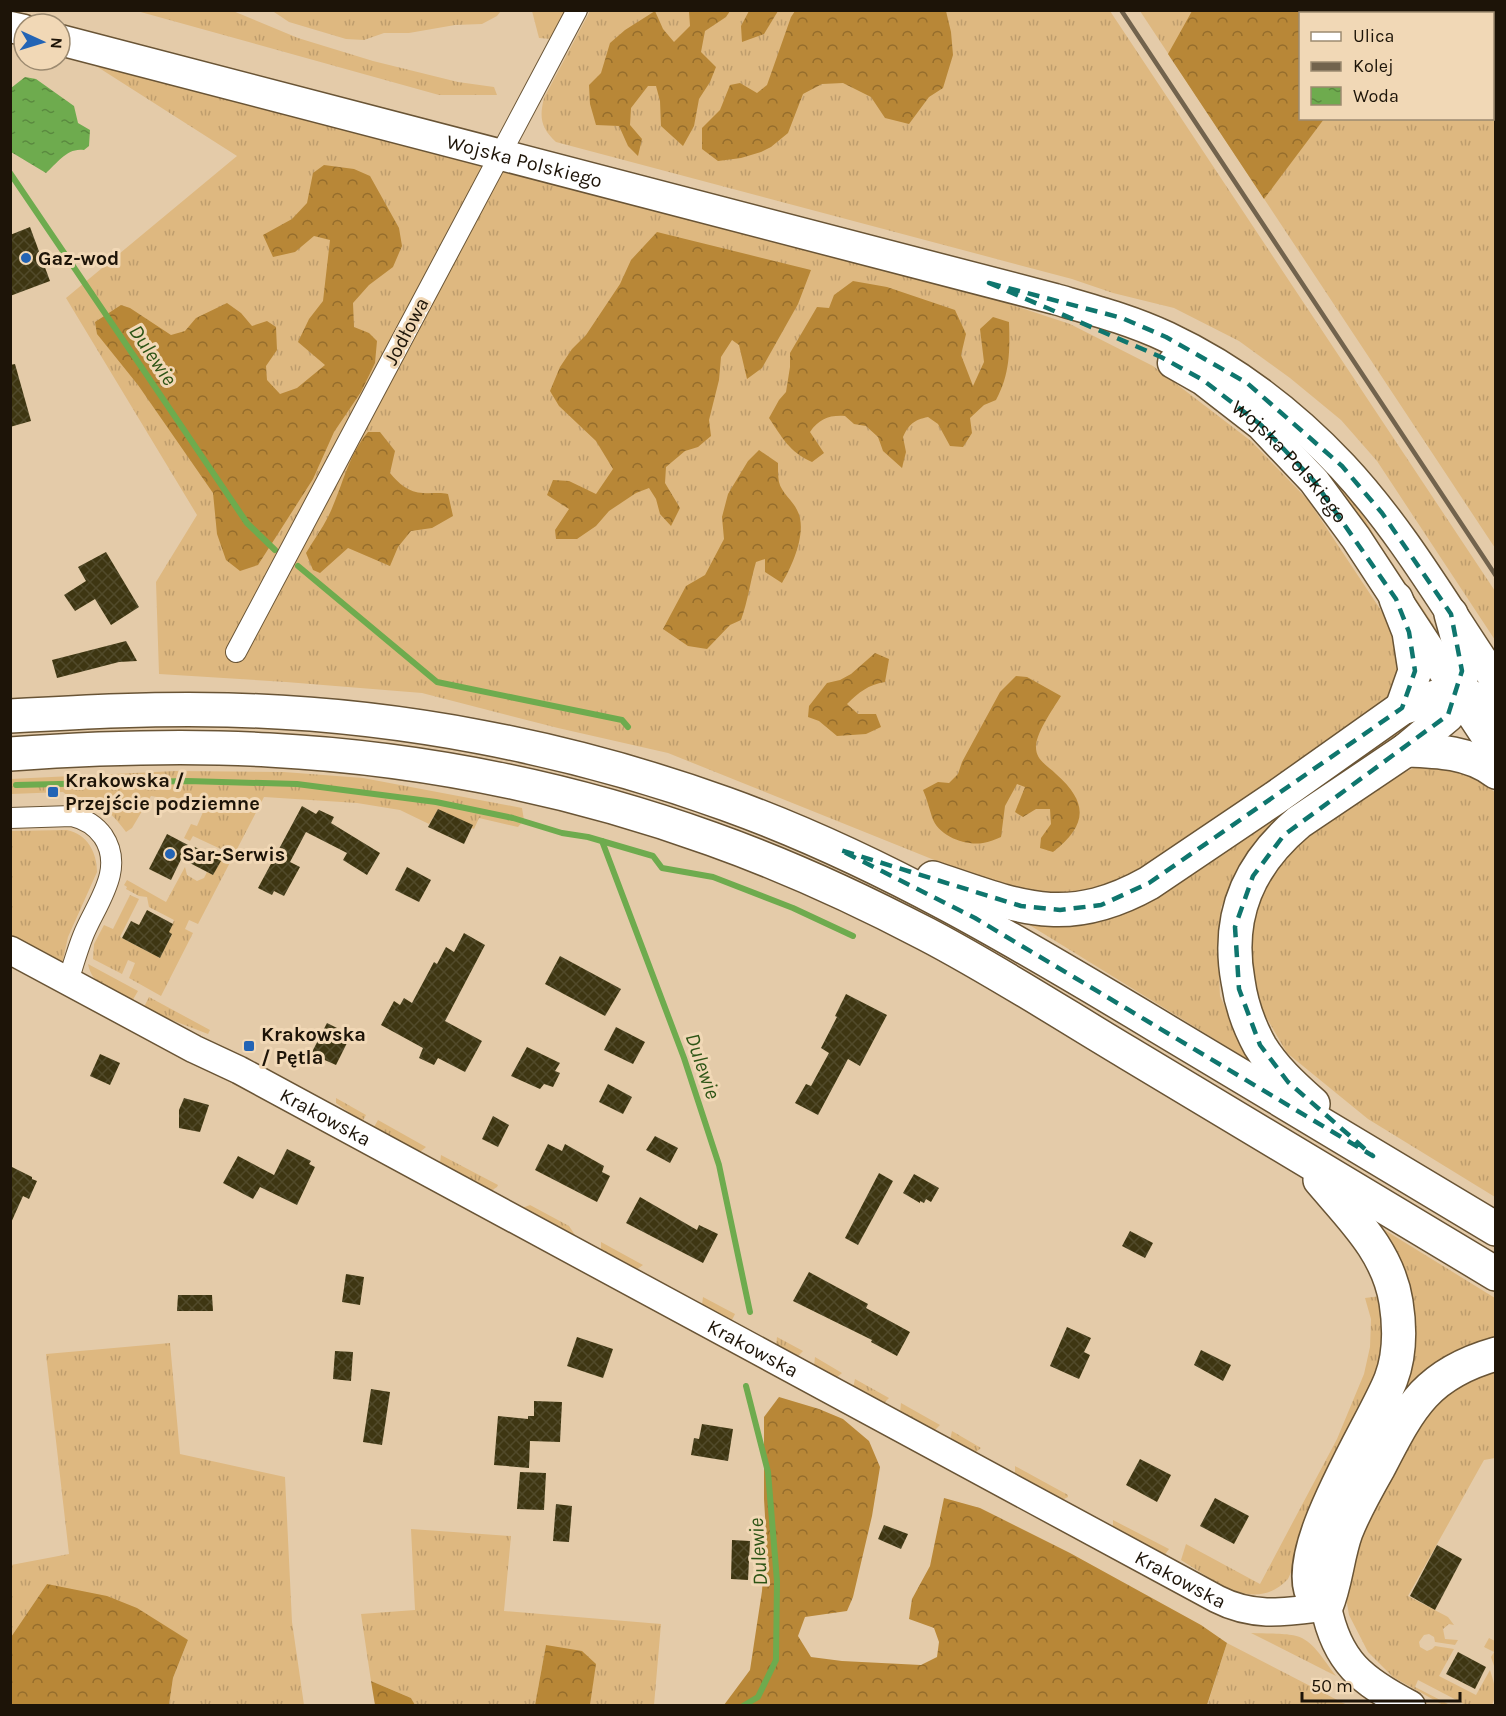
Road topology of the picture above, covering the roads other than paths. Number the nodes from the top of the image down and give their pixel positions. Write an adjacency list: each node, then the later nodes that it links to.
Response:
1 (577, 10): 3 (street, Jodłowa)
2 (72, 43): 3 (main road, Wojska Polskiego)
3 (499, 155): 4 (main road, Wojska Polskiego); 7 (street, Jodłowa)
4 (989, 283): 5 (main road, Wojska Polskiego); 6 (main road, Wojska Polskiego)
5 (1396, 599): 9 (main road, Wojska Polskiego); 10 (highway)
6 (1451, 614): 8 (main road, Wojska Polskiego); 9 (highway)
7 (236, 652)
8 (1496, 681)
9 (1457, 690): 10 (highway); 11 (highway); 13 (highway); 14 (main road, Wojska Polskiego)
10 (1402, 708): 18 (highway)
11 (1496, 709)
12 (10, 716): 18 (highway)
13 (1406, 750): 16 (highway); 22 (highway)
14 (1496, 751)
15 (10, 754): 21 (highway)
16 (1496, 772)
17 (10, 818): 20 (street)
18 (840, 850): 22 (highway)
19 (10, 950): 20 (street, Krakowska)
20 (68, 981): 26 (street, Krakowska)
21 (1299, 1156): 24 (highway); 26 (highway)
22 (1374, 1156): 23 (highway)
23 (1496, 1229)
24 (1496, 1274)
25 (1496, 1354): 26 (highway)
26 (1326, 1607): 27 (main road)
27 (1410, 1706)

